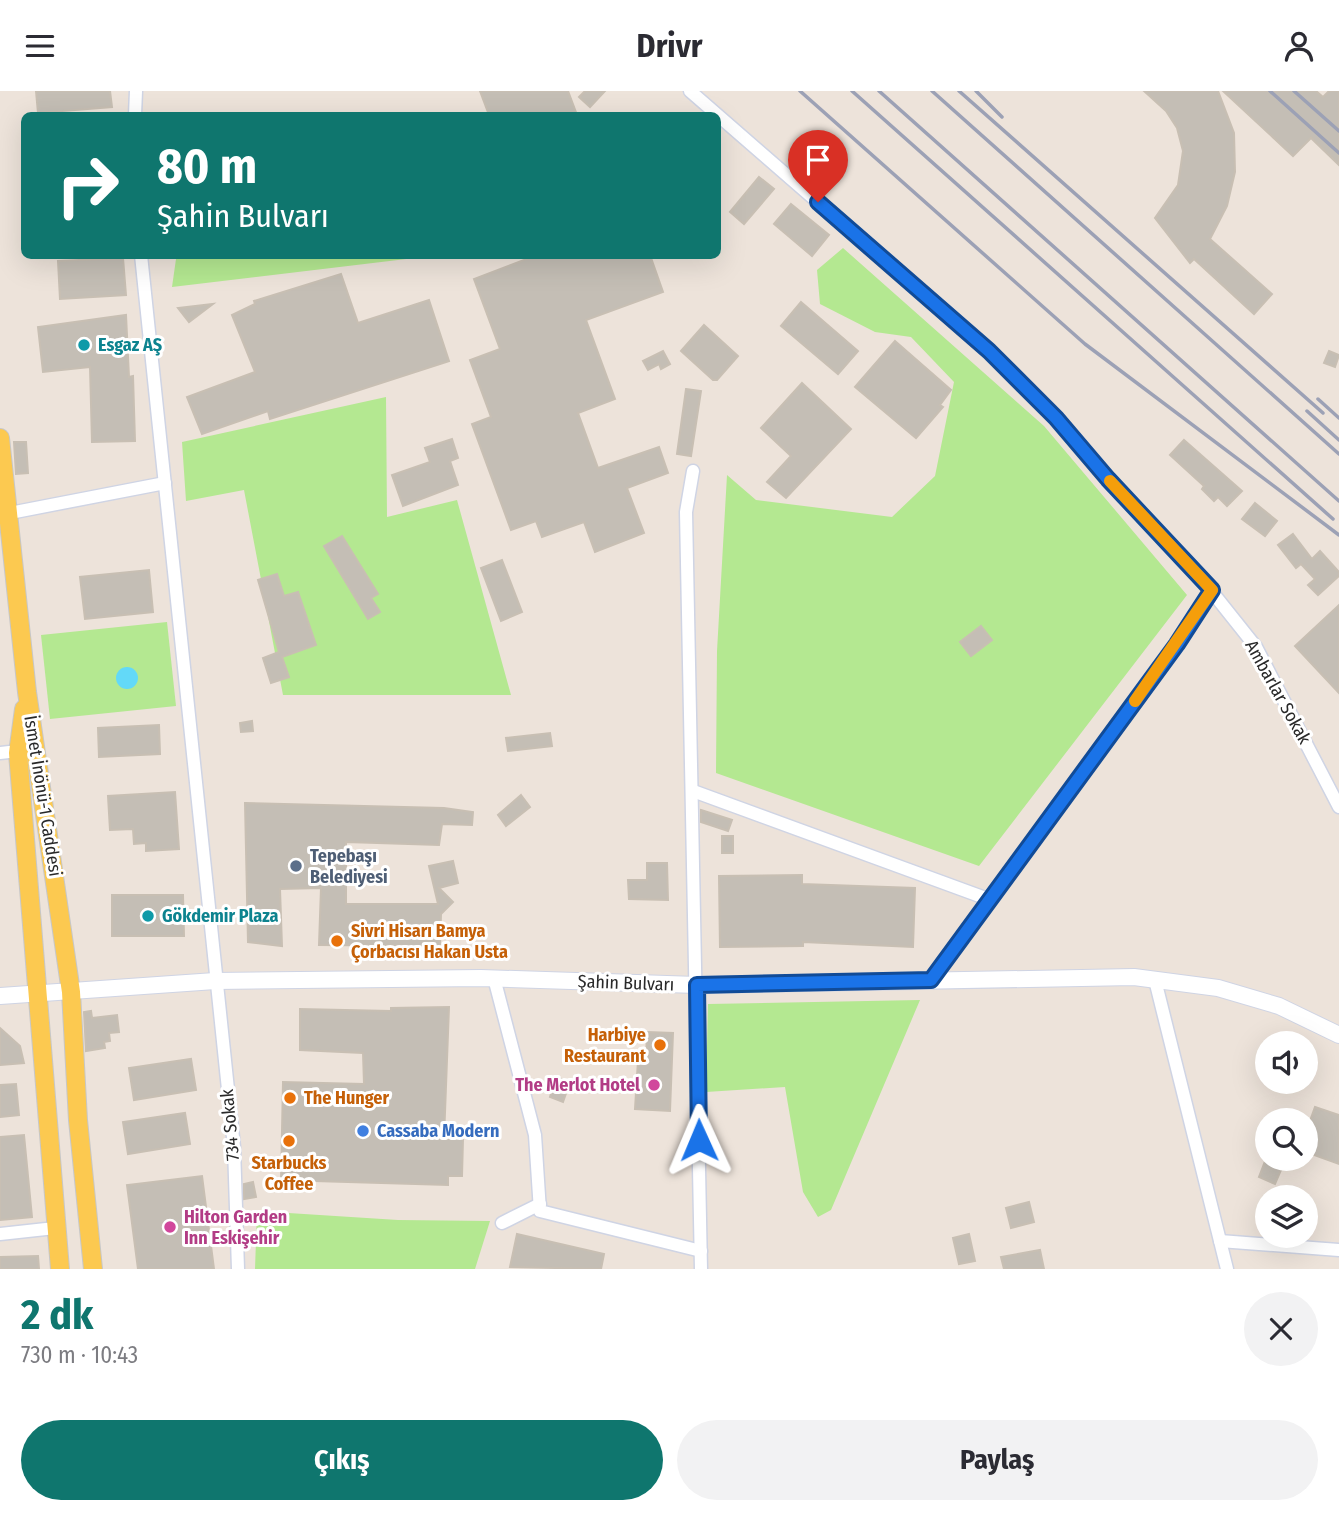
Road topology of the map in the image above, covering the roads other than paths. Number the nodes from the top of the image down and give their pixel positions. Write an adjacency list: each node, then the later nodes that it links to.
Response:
1 (136, 91): 3 (street)
2 (690, 91): 4 (street, Ambarlar Sokak)
3 (135, 112)
4 (714, 112)
5 (721, 118): 11 (street, Ambarlar Sokak)
6 (141, 259): 9 (street, 734 Sokak)
7 (0, 438): 10 (main road)
8 (693, 471): 14 (street)
9 (165, 483): 10 (street); 20 (street, 734 Sokak)
10 (10, 513): 12 (main road)
11 (1212, 590): 15 (street, Ambarlar Sokak); 16 (street)
12 (27, 692): 13 (main road, İsmet İnönü-1 Caddesi); 22 (main road, İsmet İnönü-1 Caddesi)
13 (9, 752): 23 (main road, İsmet İnönü-1 Caddesi)
14 (692, 791): 16 (street); 21 (street)
15 (1339, 807)
16 (988, 899): 18 (street)
17 (494, 978): 20 (street, Şahin Bulvarı); 21 (street, Şahin Bulvarı); 26 (street)
18 (931, 980): 19 (street, Şahin Bulvarı); 21 (street, Şahin Bulvarı)
19 (1156, 980): 25 (street, Şahin Bulvarı); 30 (street)
20 (215, 981): 22 (street, Şahin Bulvarı); 35 (street, 734 Sokak)
21 (697, 985): 32 (street)
22 (72, 992): 23 (street, Şahin Bulvarı); 34 (main road, İsmet İnönü-1 Caddesi)
23 (36, 993): 24 (street, Şahin Bulvarı); 28 (main road, İsmet İnönü-1 Caddesi)
24 (0, 996)
25 (1339, 1035)
26 (540, 1203): 27 (street); 32 (street)
27 (502, 1223)
28 (55, 1228): 29 (street); 33 (main road, İsmet İnönü-1 Caddesi)
29 (0, 1234)
30 (1220, 1241): 31 (street); 37 (street)
31 (1339, 1250)
32 (701, 1251): 36 (street)
33 (60, 1269)
34 (93, 1269)
35 (238, 1269)
36 (701, 1269)
37 (1227, 1269)

